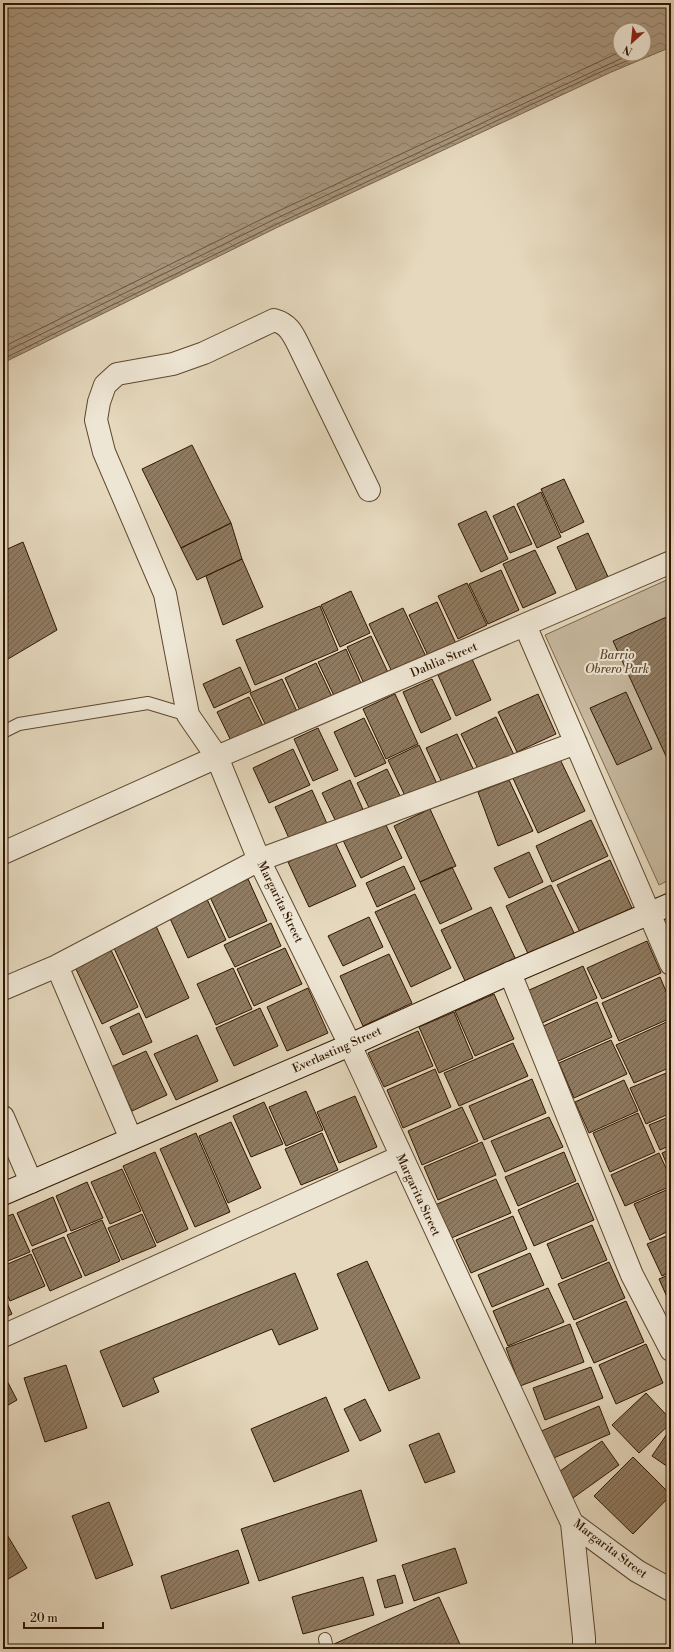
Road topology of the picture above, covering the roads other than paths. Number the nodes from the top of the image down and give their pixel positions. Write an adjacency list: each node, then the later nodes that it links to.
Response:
1 (369, 490): 4 (street)
2 (671, 562): 3 (street, Dahlia Street)
3 (525, 626): 6 (street); 7 (street, Dahlia Street)
4 (188, 715): 5 (lane); 7 (street, Margarita Street)
5 (3, 732)
6 (576, 743): 9 (street); 11 (street)
7 (217, 757): 8 (street, Dahlia Street); 9 (street, Margarita Street)
8 (3, 853)
9 (259, 860): 13 (street); 16 (street, Margarita Street)
10 (671, 904): 11 (street, Everlasting Street)
11 (649, 913): 12 (street); 14 (street, Everlasting Street)
12 (671, 964)
13 (57, 966): 15 (street); 18 (street)
14 (510, 973): 16 (street, Everlasting Street); 23 (street)
15 (3, 989)
16 (350, 1045): 18 (street, Everlasting Street); 19 (street, Margarita Street)
17 (3, 1117): 20 (street)
18 (130, 1138): 20 (street, Everlasting Street)
19 (400, 1157): 22 (street); 24 (street, Margarita Street)
20 (31, 1182): 21 (street, Everlasting Street)
21 (3, 1194)
22 (3, 1336)
23 (671, 1350)
24 (572, 1523): 25 (street, Margarita Street); 26 (street)
25 (671, 1590)
26 (586, 1645)

